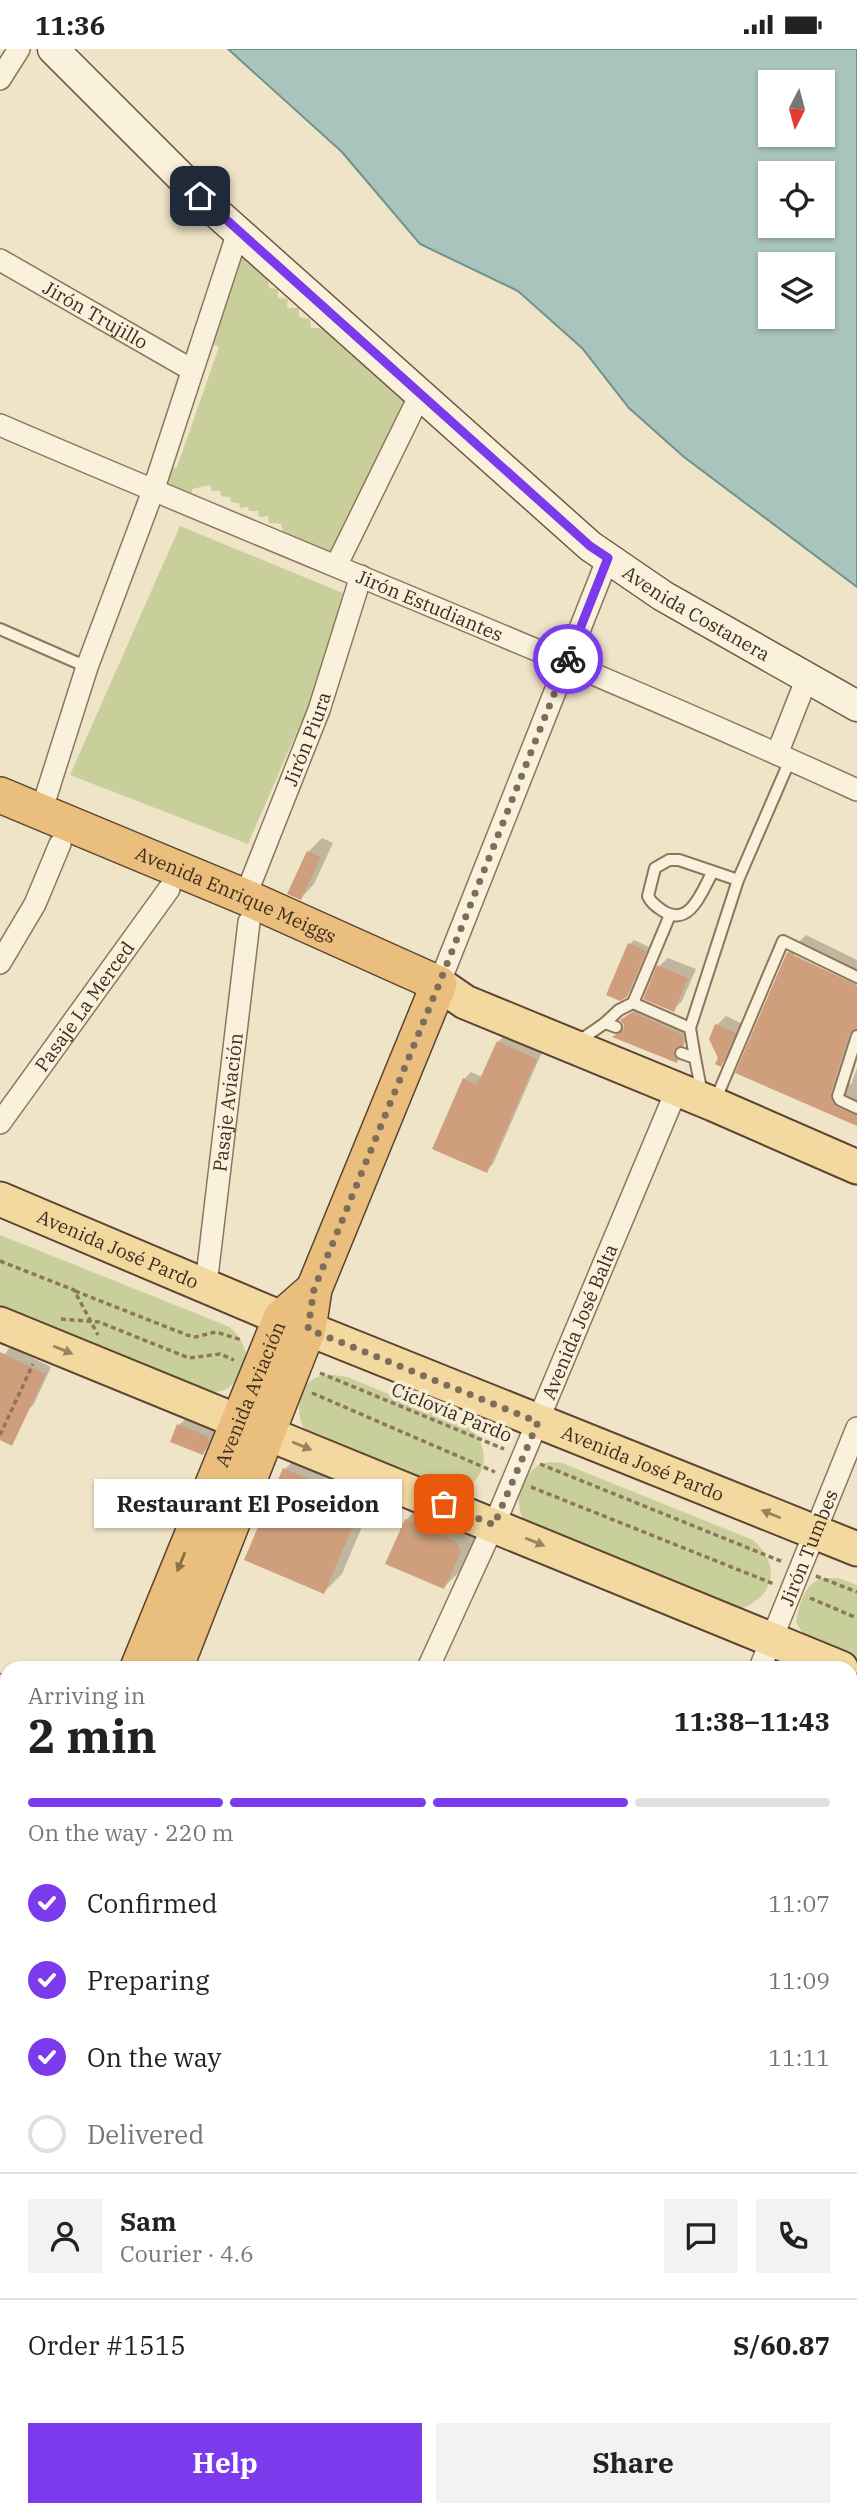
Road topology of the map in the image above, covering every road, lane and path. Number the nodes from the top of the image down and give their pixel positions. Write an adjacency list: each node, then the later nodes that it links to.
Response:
1 (19, 49): 3 (street)
2 (53, 49): 4 (main road, Avenida Costanera)
3 (0, 79)
4 (237, 232): 6 (street); 7 (main road, Avenida Costanera)
5 (0, 260): 6 (street, Jirón Trujillo)
6 (191, 370): 9 (street)
7 (420, 395): 10 (main road, Avenida Costanera); 11 (street)
8 (0, 425): 9 (street, Jirón Estudiantes)
9 (153, 491): 11 (street, Jirón Estudiantes); 15 (street)
10 (608, 558): 14 (street, Avenida Aviación); 16 (main road, Avenida Costanera)
11 (336, 566): 12 (street, Jirón Estudiantes)
12 (361, 576): 14 (street, Jirón Estudiantes); 27 (street, Jirón Piura)
13 (0, 629): 15 (lane)
14 (566, 664): 18 (street, Jirón Estudiantes); 31 (street, Avenida Aviación)
15 (88, 667): 21 (street)
16 (807, 678): 17 (main road, Avenida Costanera); 18 (street)
17 (857, 706)
18 (783, 757): 19 (street, Jirón Estudiantes); 25 (lane)
19 (857, 790)
20 (0, 795): 21 (highway, Avenida Enrique Meiggs)
21 (41, 812): 27 (highway, Avenida Enrique Meiggs)
22 (0, 819): 23 (highway, Avenida Enrique Meiggs)
23 (60, 844): 26 (highway, Avenida Enrique Meiggs); 29 (street)
24 (712, 873): 25 (lane); 28 (lane); 28 (lane)
25 (737, 880): 33 (lane)
26 (169, 889): 27 (highway, Avenida Enrique Meiggs); 40 (street, Pasaje La Merced)
27 (247, 910): 31 (highway, Avenida Enrique Meiggs); 43 (street, Pasaje Aviación)
28 (670, 915): 32 (lane)
29 (0, 963)
30 (857, 977): 38 (lane)
31 (445, 996): 35 (main road, Avenida Enrique Meiggs); 45 (highway, Avenida Aviación)
32 (633, 1003): 33 (lane); 35 (lane)
33 (690, 1028): 37 (lane)
34 (857, 1035): 39 (lane)
35 (572, 1046): 38 (main road, Avenida Enrique Meiggs)
36 (681, 1053): 37 (lane)
37 (695, 1058): 38 (lane)
38 (698, 1098): 41 (main road, Avenida Enrique Meiggs); 49 (street, Avenida José Balta)
39 (857, 1108)
40 (0, 1123)
41 (857, 1167)
42 (0, 1199): 43 (main road, Avenida José Pardo)
43 (206, 1285): 45 (main road, Avenida José Pardo)
44 (74, 1290): 48 (path, Ciclovía Pardo)
45 (295, 1323): 48 (highway, Avenida Aviación); 49 (main road, Avenida José Pardo)
46 (0, 1324): 47 (main road)
47 (49, 1331): 48 (path); 50 (main road, one-way to 50); 52 (path)
48 (277, 1366): 50 (highway, Avenida Aviación); 53 (path, Ciclovía Pardo); 54 (path)
49 (538, 1422): 53 (street, Avenida José Balta); 56 (main road, Avenida José Pardo, one-way to 49)
50 (253, 1427): 55 (main road, one-way to 55); 63 (highway, Avenida Aviación, one-way to 63); 64 (highway, Avenida Aviación)
51 (857, 1429): 56 (street, Jirón Tumbes)
52 (0, 1435)
53 (523, 1457): 54 (street, Avenida José Balta); 58 (path, Ciclovía Pardo)
54 (513, 1480): 55 (street, Avenida José Balta); 59 (path)
55 (494, 1525): 62 (main road, one-way to 62); 65 (street, Avenida José Balta)
56 (815, 1531): 57 (main road, Avenida José Pardo); 58 (street, Jirón Tumbes)
57 (857, 1549)
58 (801, 1570): 59 (street, Jirón Tumbes); 60 (path, Ciclovía Pardo)
59 (792, 1591): 61 (path); 62 (street, Jirón Tumbes)
60 (857, 1592)
61 (857, 1618)
62 (766, 1653): 66 (main road)
63 (141, 1661)
64 (177, 1661)
65 (431, 1661)
66 (806, 1661)

